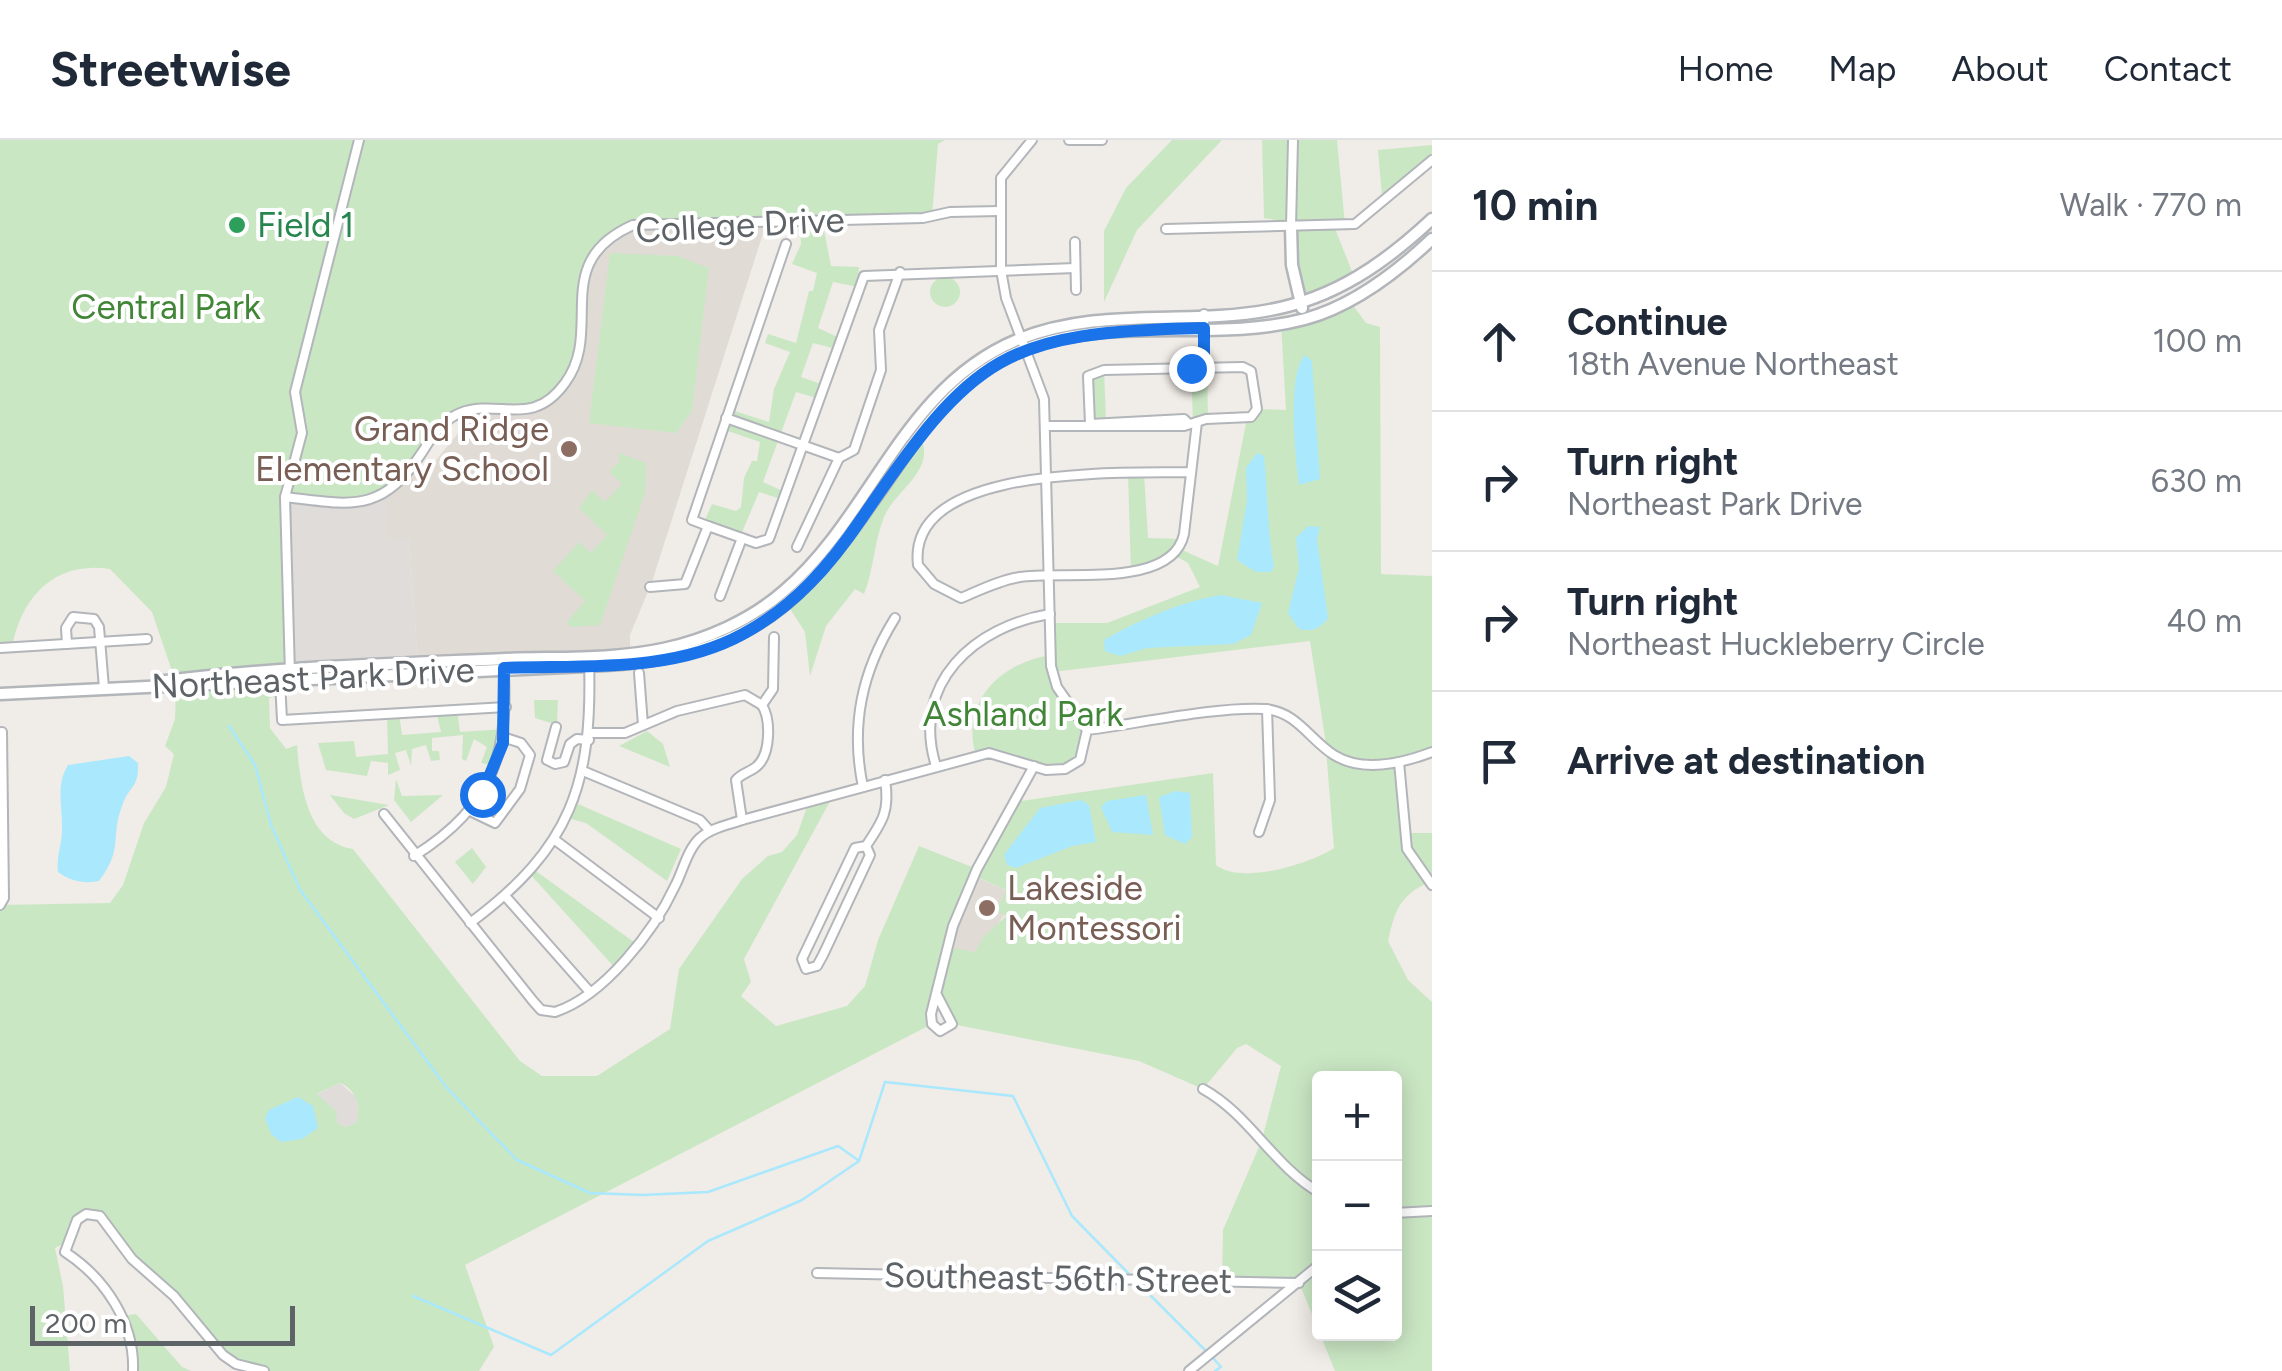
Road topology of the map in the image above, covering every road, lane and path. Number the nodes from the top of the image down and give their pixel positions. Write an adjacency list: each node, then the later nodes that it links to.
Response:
1 (358, 140): 32 (street)
2 (1032, 140): 7 (street)
3 (1068, 140): 4 (street)
4 (1102, 140)
5 (1293, 140): 9 (street)
6 (1432, 160): 9 (street)
7 (1000, 211): 15 (street); 32 (street, College Drive)
8 (1432, 219): 18 (street, Northeast Park Drive)
9 (1291, 227): 10 (street); 18 (street)
10 (1166, 229)
11 (1432, 239): 20 (street, Northeast Park Drive)
12 (1075, 242): 14 (street)
13 (786, 244): 24 (street)
14 (1075, 268): 15 (street); 17 (street)
15 (1001, 270): 16 (street); 22 (street)
16 (900, 272): 28 (street); 29 (street)
17 (1076, 290)
18 (1300, 303): 19 (street, Northeast Park Drive); 20 (street)
19 (1204, 314): 21 (street); 22 (street, Northeast Park Drive)
20 (1305, 319): 21 (street, Northeast Park Drive)
21 (1204, 328): 22 (street, Northeast Park Drive); 23 (street)
22 (1025, 344): 27 (street); 46 (street, Northeast Park Drive)
23 (1204, 368): 25 (street); 26 (street)
24 (726, 418): 28 (street); 33 (street)
25 (1192, 422): 26 (street); 30 (street)
26 (1090, 424): 27 (street)
27 (1045, 426): 31 (street)
28 (805, 446): 29 (street); 34 (street)
29 (839, 458): 35 (street)
30 (1190, 472): 31 (street); 36 (street)
31 (1046, 477): 36 (street); 36 (street)
32 (285, 497): 49 (street)
33 (708, 526): 34 (street); 37 (street)
34 (742, 538): 38 (street)
35 (797, 547)
36 (1048, 575): 39 (street)
37 (650, 587)
38 (720, 596)
39 (1050, 614): 57 (street); 63 (street)
40 (896, 618): 67 (street)
41 (774, 637): 52 (street)
42 (147, 639): 43 (street)
43 (101, 642): 44 (street); 44 (street); 50 (street)
44 (67, 644): 45 (street)
45 (0, 648)
46 (589, 660): 47 (street, Northeast Park Drive); 60 (street)
47 (504, 664): 49 (street, Northeast Park Drive); 53 (street)
48 (639, 673): 55 (street)
49 (286, 677): 50 (street, Northeast Park Drive); 53 (street)
50 (104, 688): 51 (street, Northeast Park Drive)
51 (0, 694)
52 (762, 704): 55 (street); 70 (street)
53 (506, 707): 59 (street)
54 (1267, 709): 57 (street); 62 (street); 72 (street)
55 (643, 725): 60 (street)
56 (556, 727): 60 (street)
57 (1087, 730): 64 (street)
58 (2, 732): 78 (street)
59 (504, 737): 68 (street); 68 (street)
60 (590, 737): 65 (street)
61 (1432, 752): 62 (street)
62 (1398, 762): 76 (street)
63 (936, 766): 64 (street); 66 (street)
64 (1034, 766): 82 (street)
65 (582, 771): 71 (street); 73 (street)
66 (885, 780): 67 (street); 74 (street)
67 (863, 786): 70 (street)
68 (470, 811): 75 (street)
69 (384, 814): 75 (street)
70 (742, 820): 71 (street)
71 (710, 831): 79 (street)
72 (1259, 832)
73 (555, 840): 77 (street); 79 (street)
74 (866, 846): 74 (street)
75 (414, 856): 80 (street)
76 (1432, 886)
77 (506, 896): 80 (street); 81 (street)
78 (2, 905)
79 (659, 918): 81 (street)
80 (470, 923): 81 (street)
81 (589, 991)
82 (936, 995)
83 (1203, 1089): 84 (street)
84 (1312, 1187)
85 (1432, 1211): 86 (street)
86 (1402, 1213)
87 (1312, 1271): 89 (street)
88 (817, 1273): 89 (street, Southeast 56th Street)
89 (1299, 1282): 92 (street)
90 (133, 1371): 91 (street)
91 (264, 1371)
92 (1188, 1371)

